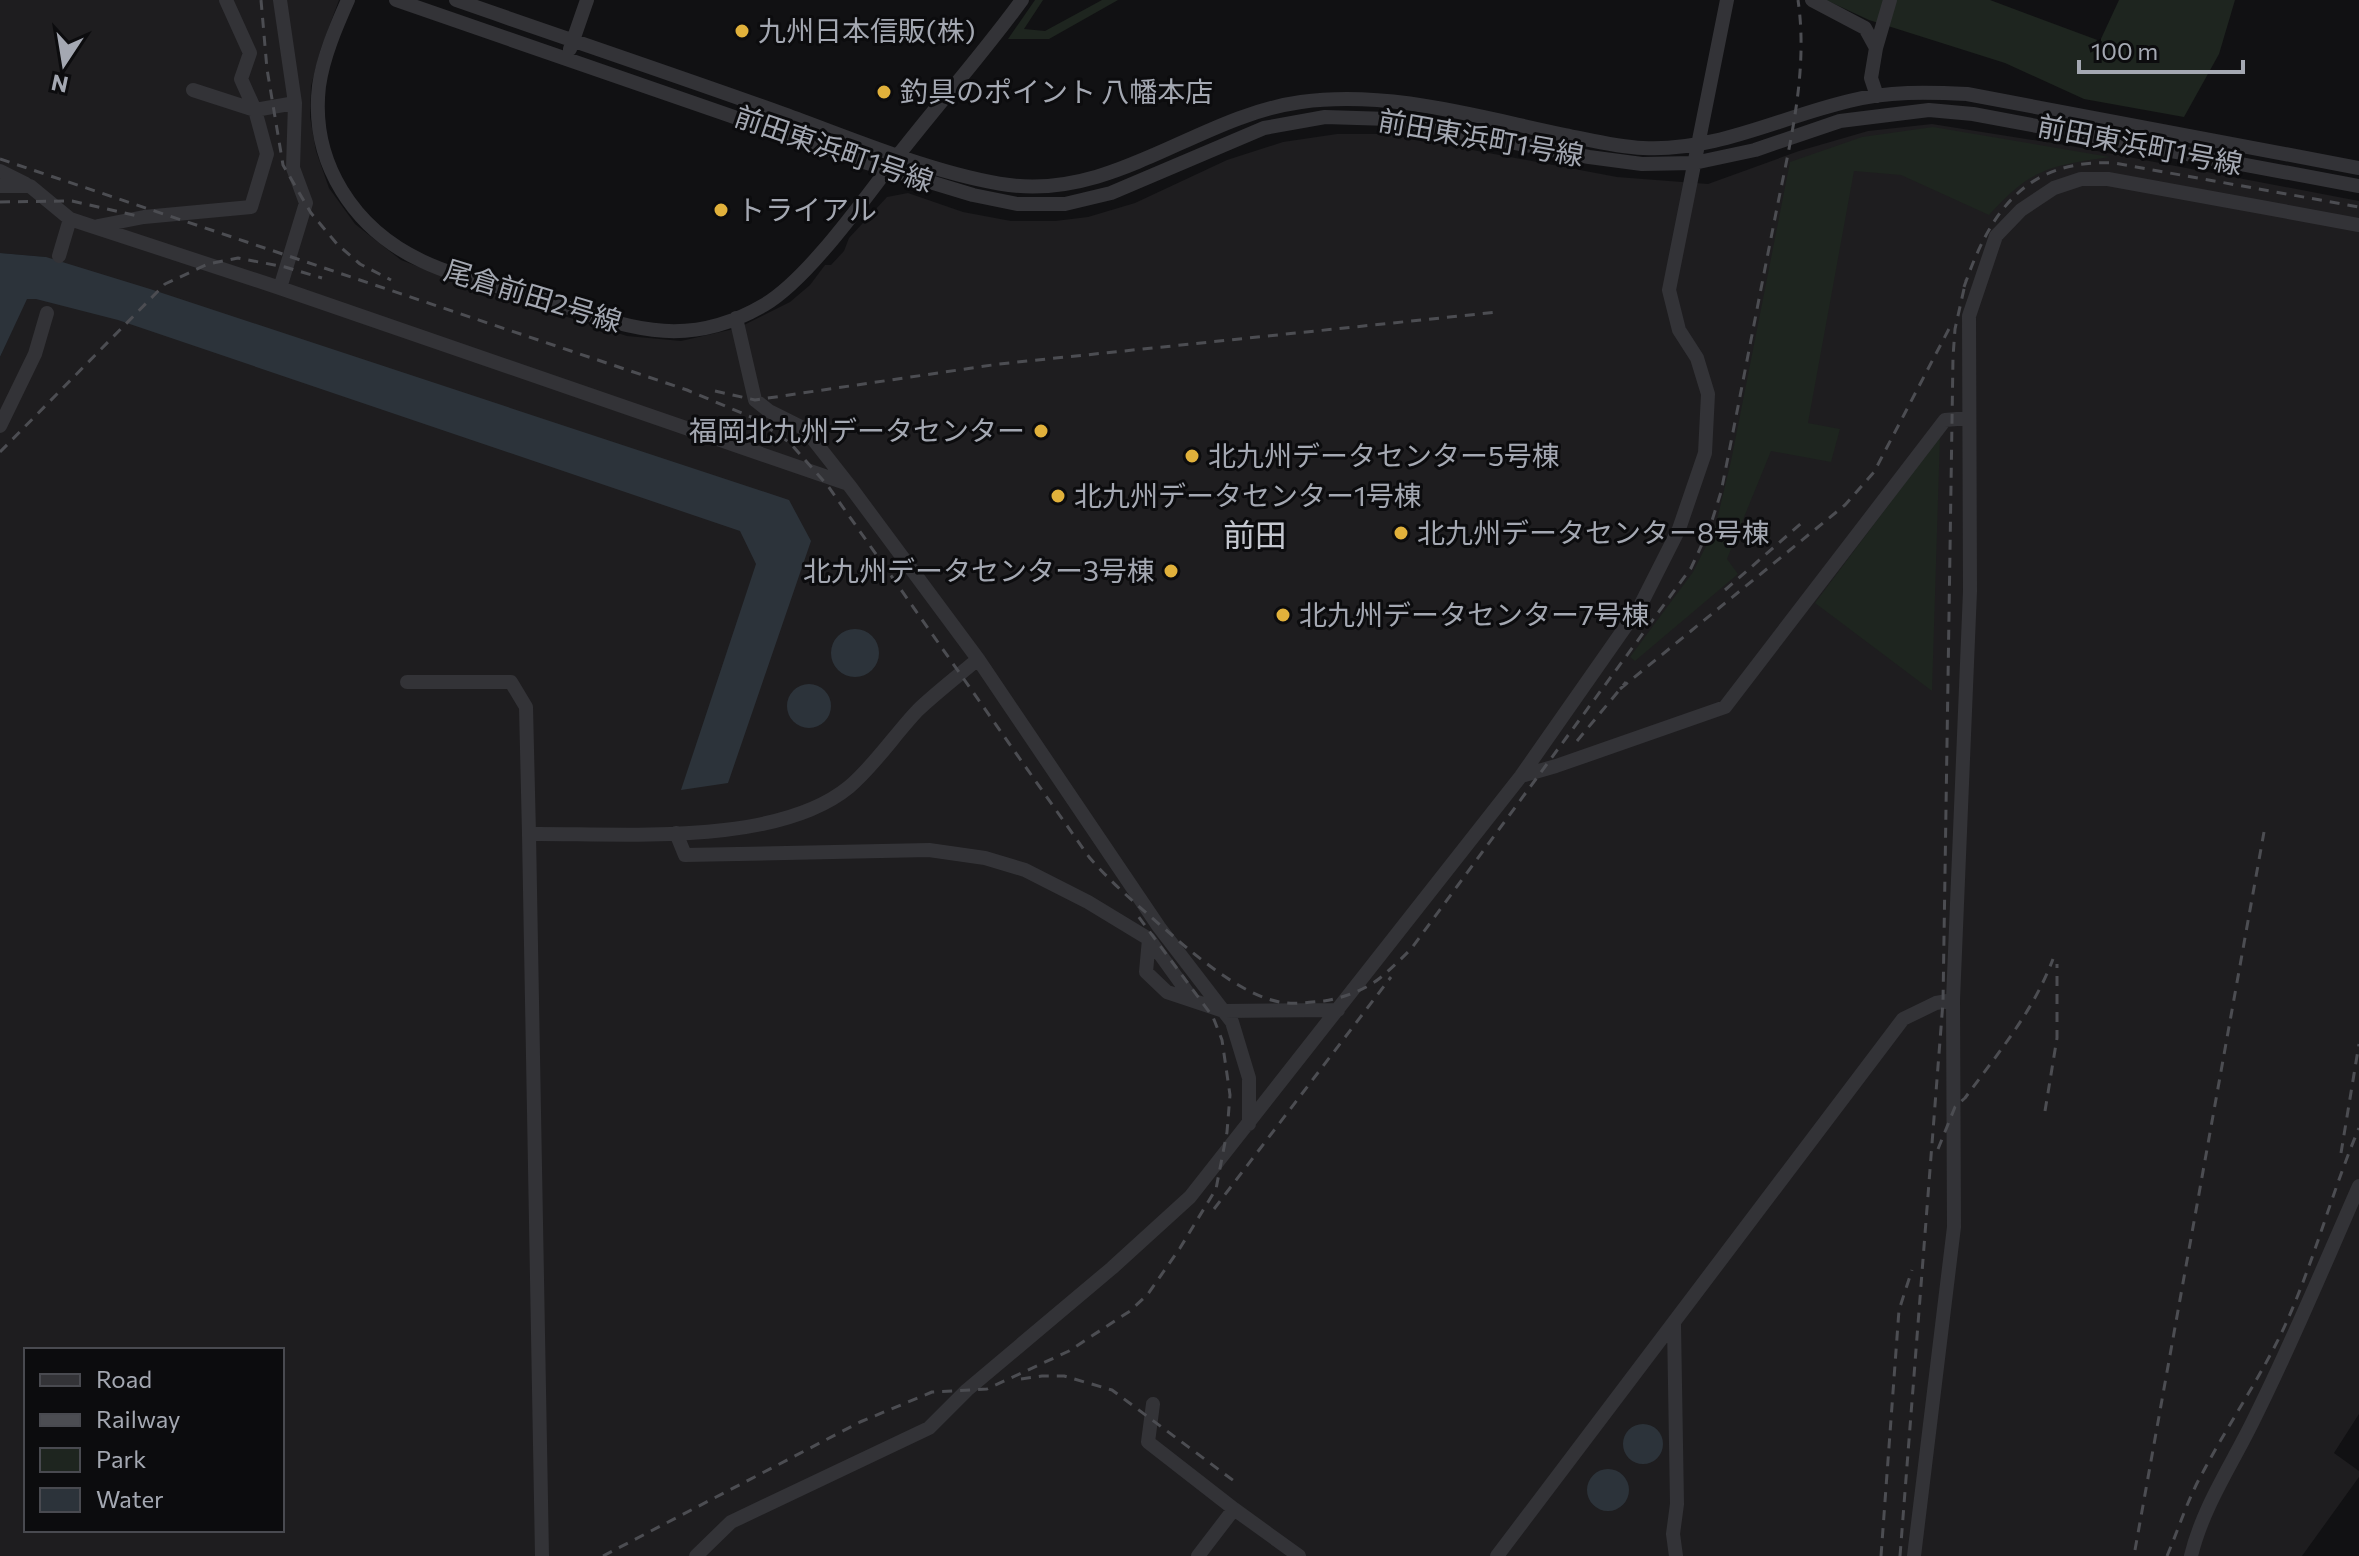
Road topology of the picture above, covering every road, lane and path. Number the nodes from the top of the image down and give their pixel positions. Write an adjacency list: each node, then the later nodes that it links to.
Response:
1 (226, 0): 17 (street)
2 (280, 0): 16 (street)
3 (348, 0): 33 (street, 尾倉前田2号線)
4 (396, 0): 13 (street, 前田東浜町1号線)
5 (456, 0): 11 (street, 前田東浜町1号線)
6 (587, 0): 11 (street)
7 (1022, 0): 19 (street, 尾倉前田2号線)
8 (1727, 0): 18 (street)
9 (1812, 0): 12 (street)
10 (1890, 0): 12 (street)
11 (573, 40): 13 (street); 19 (street, 前田東浜町1号線)
12 (1876, 48): 15 (street)
13 (567, 59): 22 (street, 前田東浜町1号線)
14 (193, 90): 17 (street)
15 (1877, 96): 18 (street, 前田東浜町1号線); 21 (street, 前田東浜町1号線)
16 (295, 103): 17 (street); 31 (street)
17 (255, 110): 29 (street)
18 (1700, 144): 19 (street, 前田東浜町1号線); 20 (street)
19 (900, 156): 22 (street, 尾倉前田2号線)
20 (1694, 163): 22 (street, 前田東浜町1号線); 26 (street, 前田東浜町1号線); 39 (street)
21 (2359, 168)
22 (887, 169): 33 (street, 尾倉前田2号線)
23 (0, 171): 25 (street)
24 (0, 186): 25 (street)
25 (30, 186): 27 (street)
26 (2359, 186)
27 (70, 219): 29 (street); 30 (street)
28 (2359, 225): 34 (street)
29 (95, 227): 31 (street)
30 (59, 256)
31 (280, 288): 36 (street)
32 (47, 313): 35 (street)
33 (736, 318): 36 (street)
34 (1969, 418): 39 (street); 44 (street)
35 (0, 426)
36 (849, 485): 37 (street)
37 (978, 659): 40 (street); 46 (street)
38 (407, 682): 41 (street)
39 (1521, 776): 45 (street)
40 (676, 833): 41 (street); 42 (street)
41 (529, 834): 52 (street)
42 (1149, 939): 43 (street); 43 (street)
43 (1193, 1000): 46 (street)
44 (1953, 1000): 49 (street); 58 (street)
45 (1338, 1010): 46 (street); 47 (street)
46 (1224, 1011): 47 (street)
47 (1249, 1124): 53 (street)
48 (2359, 1186): 59 (street)
49 (1674, 1324): 56 (street); 57 (street)
50 (1153, 1404): 51 (street)
51 (1234, 1509): 54 (street); 55 (street)
52 (542, 1556)
53 (696, 1556)
54 (1198, 1556)
55 (1299, 1556)
56 (1497, 1556)
57 (1676, 1556)
58 (1914, 1556)
59 (2191, 1556)

